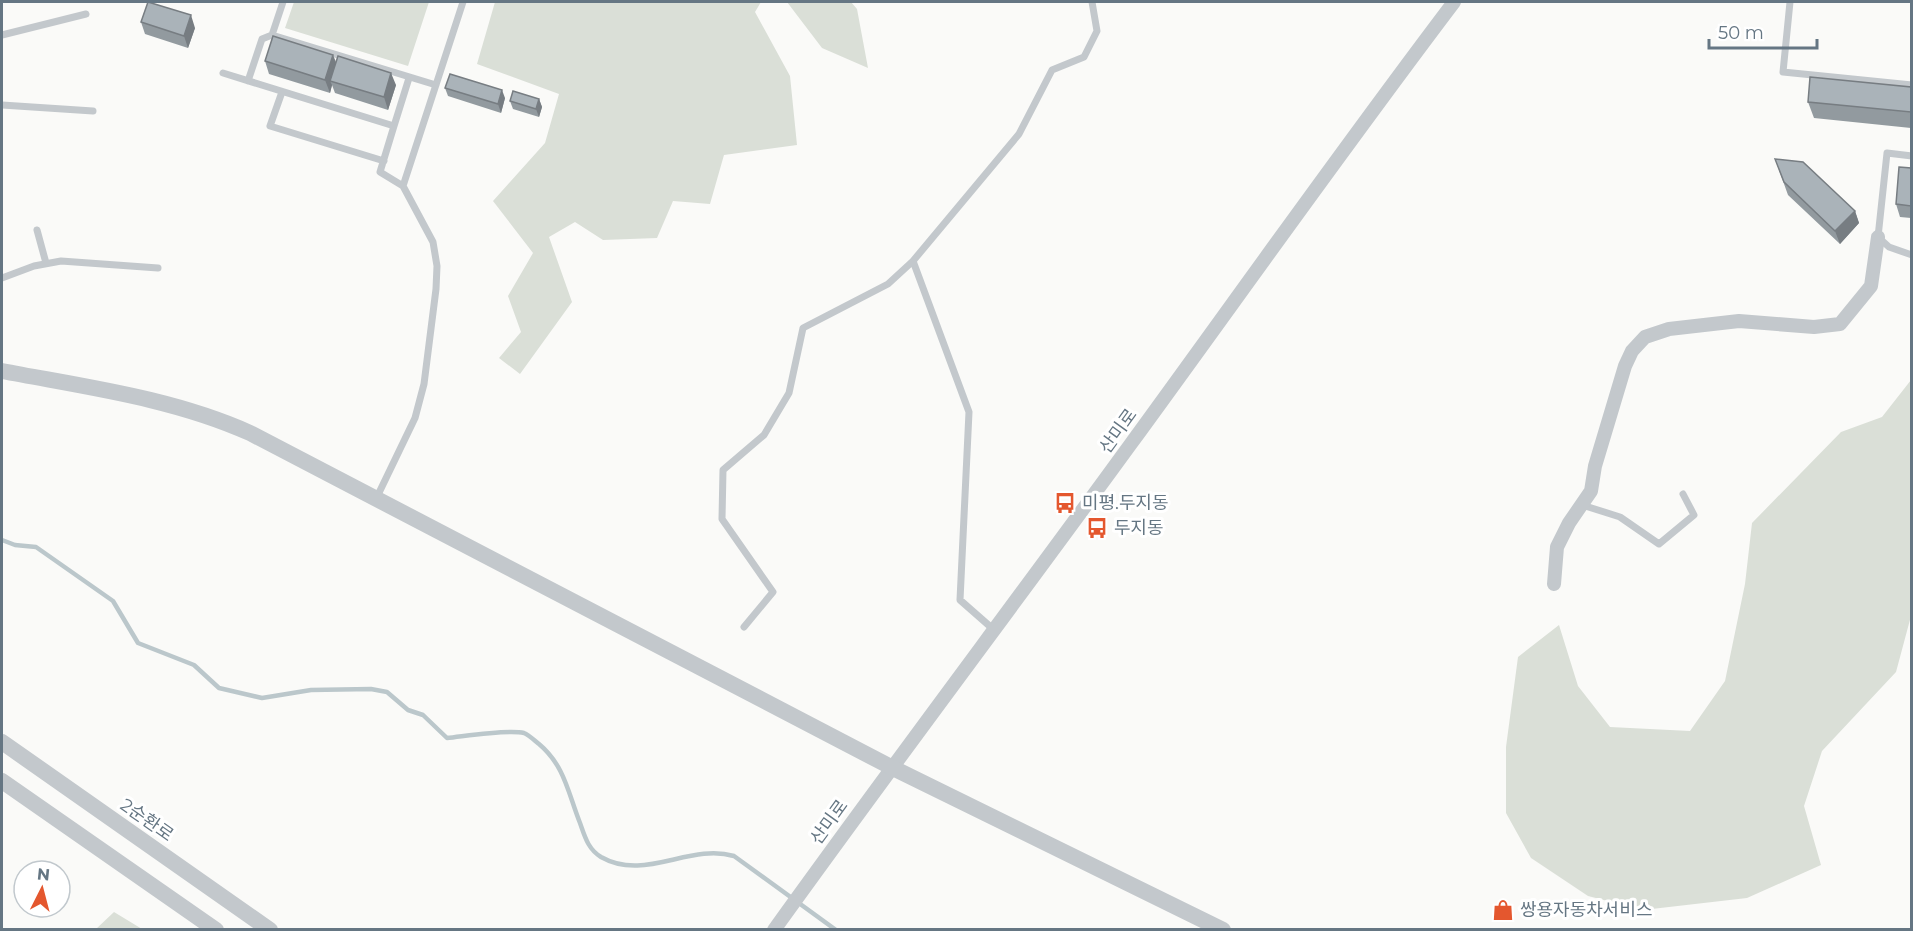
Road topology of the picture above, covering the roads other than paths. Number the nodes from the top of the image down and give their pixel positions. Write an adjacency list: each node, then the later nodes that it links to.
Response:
1 (283, 2): 8 (lane)
2 (463, 2): 12 (lane)
3 (1092, 2): 24 (lane)
4 (1454, 2): 34 (street, 산미로)
5 (1790, 2): 13 (lane)
6 (86, 15): 7 (lane)
7 (2, 34)
8 (272, 34): 10 (lane); 11 (lane)
9 (223, 73): 11 (lane)
10 (409, 78): 12 (lane); 17 (lane)
11 (248, 81): 14 (lane)
12 (436, 85): 20 (lane)
13 (1911, 85)
14 (282, 92): 17 (lane); 19 (lane)
15 (2, 105): 16 (lane)
16 (93, 111)
17 (394, 126): 19 (lane)
18 (1911, 156): 22 (lane)
19 (384, 161): 20 (lane)
20 (403, 186): 30 (lane)
21 (38, 230): 25 (lane)
22 (1878, 237): 23 (lane); 31 (street)
23 (1911, 255)
24 (913, 261): 33 (lane); 34 (lane)
25 (46, 263): 26 (lane); 27 (lane)
26 (158, 268)
27 (2, 278)
28 (2, 371): 30 (street)
29 (1683, 494): 31 (lane)
30 (376, 499): 36 (street)
31 (1582, 505): 32 (street)
32 (1554, 584)
33 (744, 627)
34 (993, 629): 36 (street, 산미로)
35 (2, 742): 40 (street, 2순환로)
36 (891, 767): 38 (street, 산미로); 41 (street)
37 (2, 780): 39 (street)
38 (777, 925)
39 (216, 930)
40 (270, 930)
41 (1223, 930)

